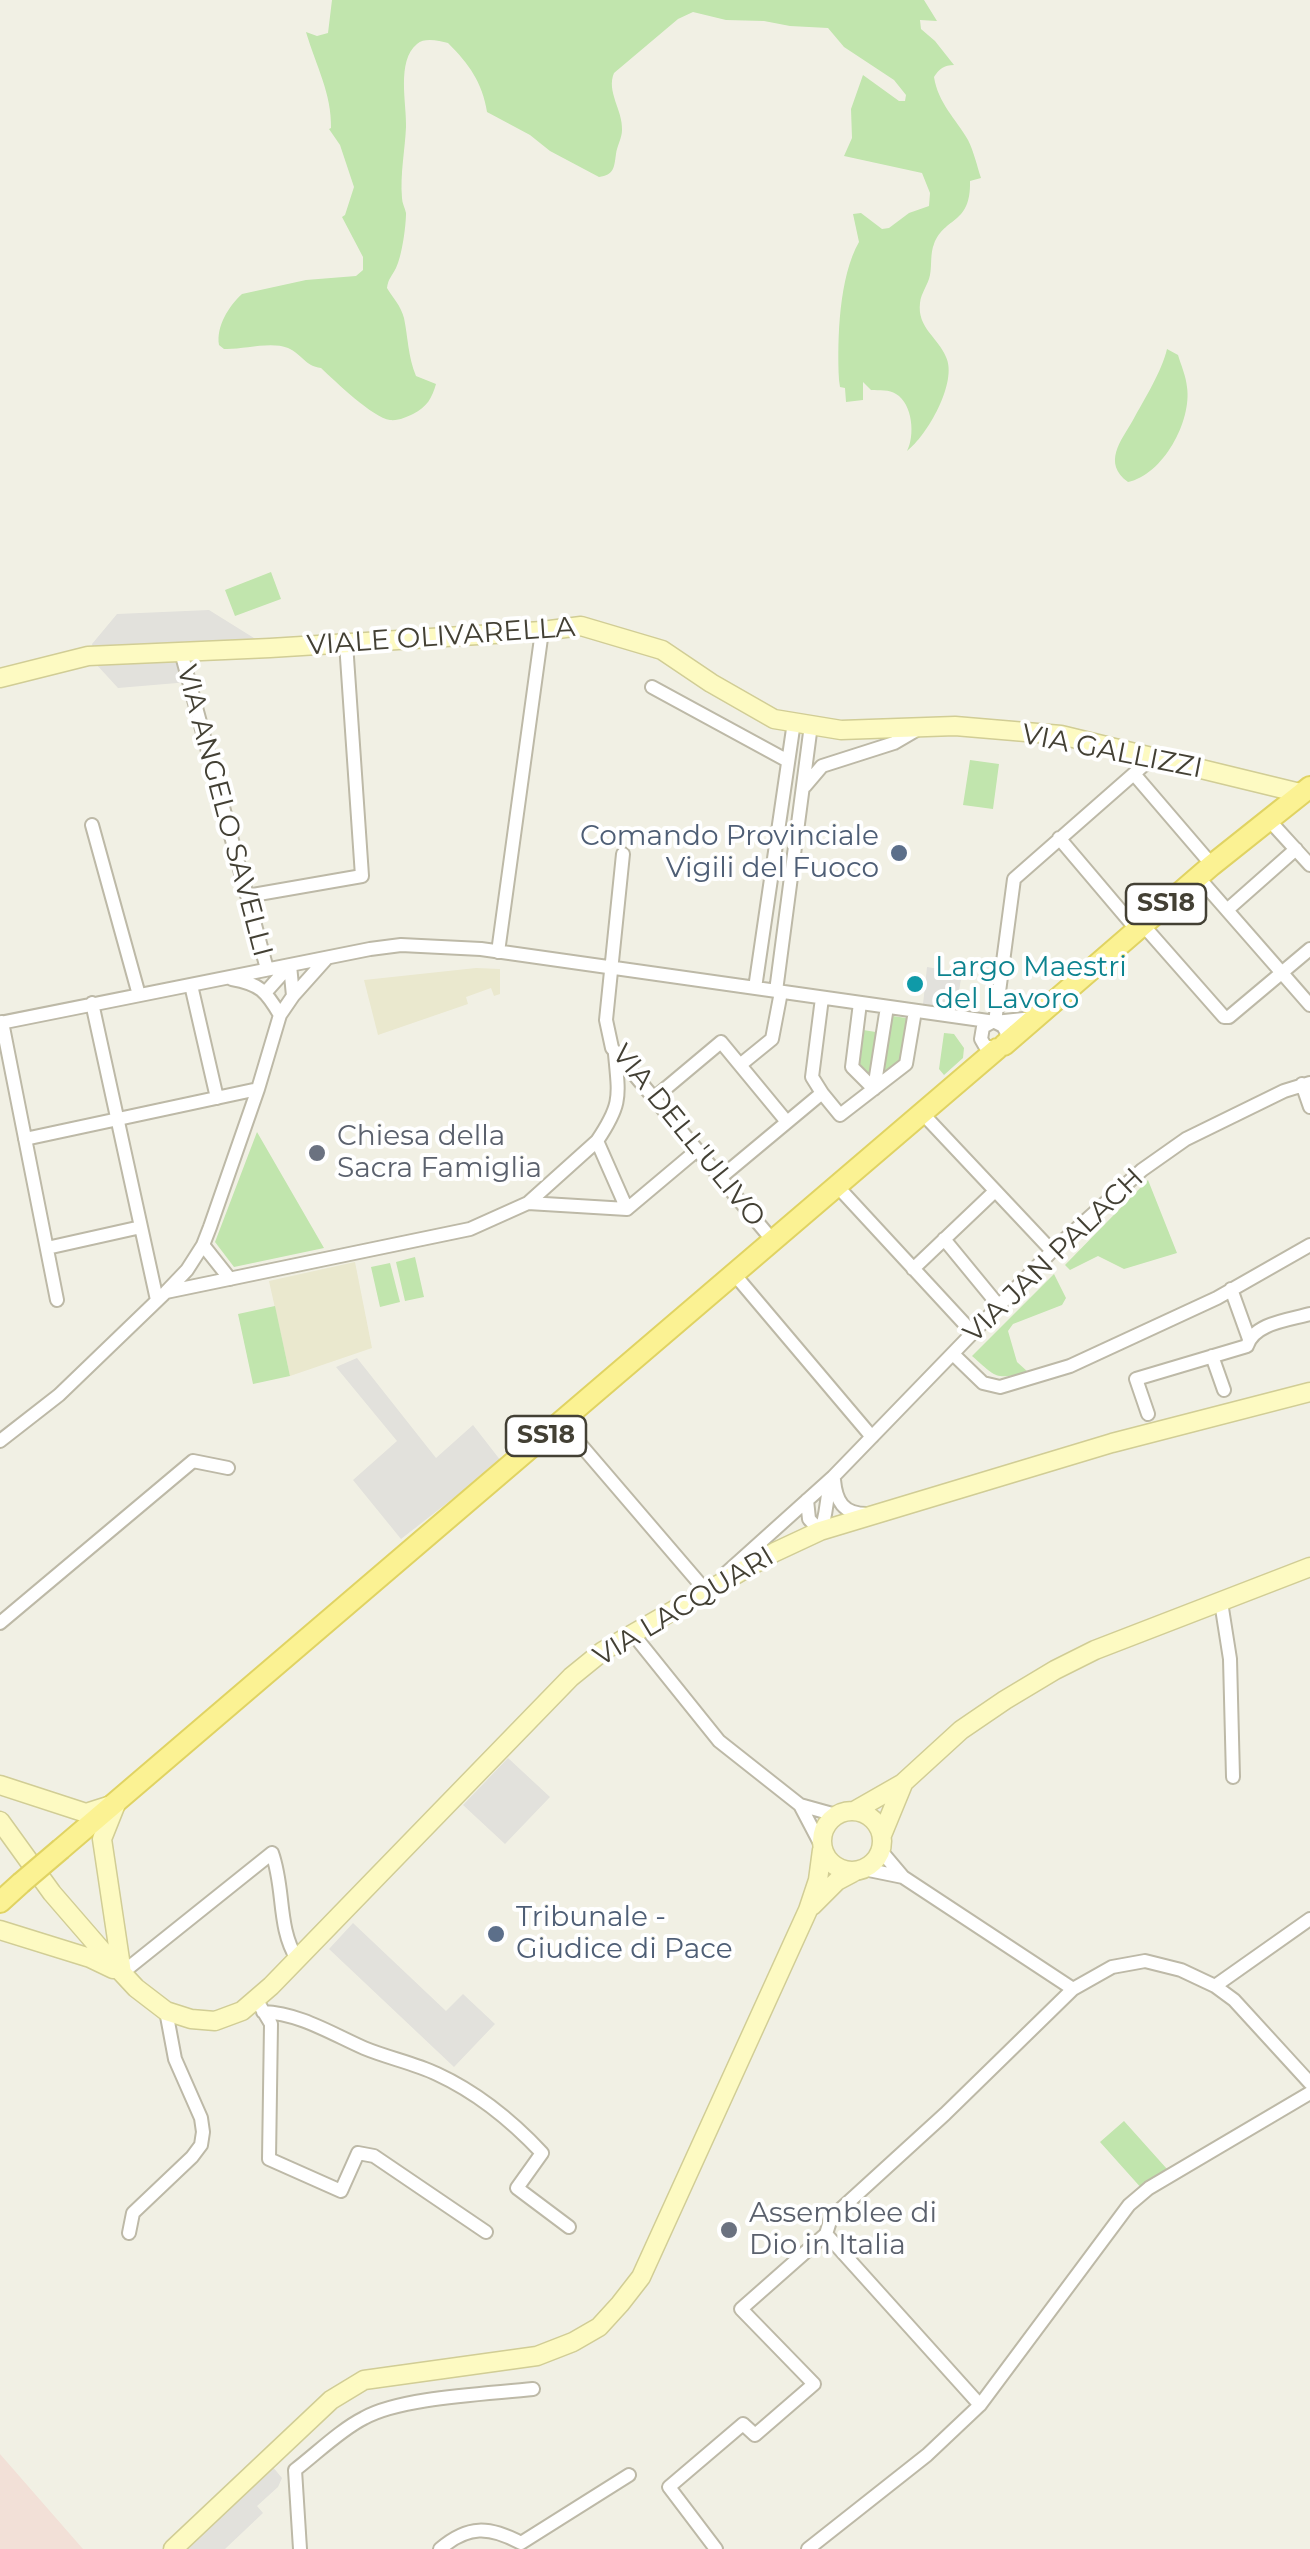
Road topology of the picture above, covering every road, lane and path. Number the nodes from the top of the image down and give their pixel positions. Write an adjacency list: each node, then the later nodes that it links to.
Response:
1 (542, 631): 2 (street, VIALE OLIVARELLA); 6 (street, VIALE OLIVARELLA); 24 (street)
2 (346, 642): 3 (street, VIALE OLIVARELLA); 20 (street)
3 (182, 652): 4 (street, VIALE OLIVARELLA); 20 (street, VIA ANGELO SAVELLI)
4 (0, 678)
5 (652, 687): 9 (street)
6 (803, 724): 7 (street, VIALE OLIVARELLA); 9 (street); 11 (street)
7 (920, 727): 8 (street, VIA GALLIZZI); 11 (street)
8 (1153, 757): 10 (street); 12 (street, VIA GALLIZZI)
9 (788, 761): 32 (street)
10 (1134, 774): 15 (street); 19 (street)
11 (804, 788): 33 (street)
12 (1305, 790): 13 (main road, SS18)
13 (1268, 818): 16 (street); 19 (main road, SS18)
14 (92, 825): 35 (street)
15 (1059, 838): 22 (street); 46 (street)
16 (1296, 849): 18 (street); 21 (street)
17 (623, 854): 27 (street, VIA DELL'ULIVO)
18 (1310, 865)
19 (1204, 871): 21 (street); 22 (main road, SS18)
20 (247, 896): 28 (street, VIA ANGELO SAVELLI)
21 (1227, 910): 29 (street)
22 (1140, 928): 29 (street); 45 (main road, SS18)
23 (1310, 949): 29 (street)
24 (498, 952): 25 (street); 27 (street)
25 (327, 958): 26 (street); 36 (street)
26 (290, 965): 28 (street); 34 (street); 36 (street)
27 (610, 968): 32 (street); 49 (street, VIA DELL'ULIVO)
28 (266, 970): 30 (street)
29 (1282, 972): 40 (street)
30 (224, 978): 31 (street); 34 (street)
31 (191, 985): 35 (street); 55 (street)
32 (755, 988): 33 (street)
33 (779, 992): 37 (street); 50 (street)
34 (266, 993): 43 (street)
35 (138, 995): 39 (street)
36 (293, 996): 43 (street)
37 (822, 998): 38 (street); 54 (street)
38 (860, 1003): 41 (street); 53 (street)
39 (92, 1004): 47 (street); 59 (street)
40 (1310, 1005)
41 (887, 1007): 42 (street); 53 (street)
42 (914, 1011): 44 (street); 53 (street)
43 (280, 1015): 52 (street)
44 (956, 1017): 46 (street); 48 (street)
45 (1034, 1018): 46 (street); 48 (main road, SS18)
46 (993, 1022): 48 (street); 48 (street)
47 (1, 1023): 61 (street)
48 (991, 1043): 58 (main road, SS18)
49 (614, 1052): 56 (street, VIA DELL'ULIVO); 62 (street)
50 (740, 1065): 56 (street); 60 (street)
51 (1306, 1084): 57 (street); 75 (street, VIA JAN PALACH)
52 (258, 1089): 55 (street); 72 (street)
53 (874, 1089): 54 (street)
54 (822, 1093): 60 (street)
55 (217, 1098): 59 (street)
56 (653, 1100): 63 (street, VIA DELL'ULIVO)
57 (1310, 1107)
58 (923, 1114): 65 (main road, SS18); 66 (street)
59 (118, 1118): 61 (street); 69 (street)
60 (788, 1122): 64 (street)
61 (25, 1139): 74 (street)
62 (597, 1141): 67 (street); 68 (street)
63 (696, 1151): 64 (street, VIA DELL'ULIVO); 68 (street)
64 (720, 1178): 71 (street, VIA DELL'ULIVO)
65 (838, 1187): 71 (main road, SS18); 76 (street)
66 (995, 1190): 70 (street); 75 (street)
67 (528, 1203): 68 (street); 78 (street)
68 (627, 1209)
69 (141, 1227): 74 (street); 80 (street)
70 (944, 1239): 76 (street); 82 (street)
71 (774, 1242): 77 (main road, SS18)
72 (203, 1245): 78 (street); 80 (street)
73 (1310, 1245): 79 (street)
74 (46, 1248): 81 (street)
75 (1052, 1251): 82 (street, VIA JAN PALACH)
76 (913, 1269): 84 (street)
77 (735, 1275): 91 (main road, SS18); 92 (street)
78 (230, 1279): 80 (street)
79 (1231, 1290): 85 (street); 86 (street)
80 (162, 1296): 93 (street)
81 (56, 1300)
82 (999, 1306): 84 (street, VIA JAN PALACH)
83 (1310, 1314): 85 (street)
84 (972, 1333): 86 (street, VIA JAN PALACH)
85 (1248, 1338): 87 (street)
86 (952, 1354): 92 (street, VIA JAN PALACH)
87 (1212, 1356): 88 (street); 90 (street)
88 (1224, 1390)
89 (1310, 1392): 97 (street, VIA LACQUARI)
90 (1148, 1414)
91 (562, 1423): 100 (street); 107 (main road, SS18)
92 (872, 1437): 95 (street, VIA JAN PALACH)
93 (0, 1441)
94 (228, 1468): 102 (street)
95 (833, 1478): 96 (street, VIA JAN PALACH); 97 (street); 98 (street)
96 (807, 1500): 98 (street); 100 (street, VIA JAN PALACH)
97 (870, 1514): 98 (street, VIA LACQUARI)
98 (820, 1531): 100 (street, VIA LACQUARI)
99 (1310, 1567): 101 (street)
100 (706, 1591): 103 (street, VIA LACQUARI)
101 (1221, 1602): 104 (street); 105 (street)
102 (0, 1623)
103 (633, 1634): 108 (street); 119 (street, VIA LACQUARI)
104 (1232, 1777)
105 (904, 1783): 109 (street); 111 (street)
106 (0, 1785): 107 (street)
107 (116, 1804): 115 (main road, SS18, bridge); 120 (street)
108 (800, 1805): 109 (street); 112 (street)
109 (845, 1813): 111 (street); 112 (street)
110 (0, 1821): 120 (street, VIA LACQUARI)
111 (881, 1843): 113 (street); 114 (street)
112 (822, 1848): 113 (street); 116 (street)
113 (859, 1871): 114 (street); 116 (street)
114 (904, 1877): 122 (street)
115 (0, 1902)
116 (808, 1910): 133 (street)
117 (1310, 1919): 121 (street)
118 (0, 1930): 120 (street)
119 (297, 1959): 120 (street); 123 (street, VIA LACQUARI)
120 (122, 1973): 124 (street, VIA LACQUARI)
121 (1215, 1986): 122 (street); 125 (street)
122 (1073, 1989): 130 (street)
123 (260, 2006): 124 (street, VIA LACQUARI); 127 (street); 129 (street)
124 (166, 2011): 128 (street)
125 (1310, 2083)
126 (1310, 2093): 132 (street)
127 (569, 2227)
128 (128, 2232)
129 (486, 2232)
130 (826, 2234): 132 (street); 140 (street)
131 (534, 2389): 134 (street)
132 (980, 2404): 141 (street)
133 (284, 2444): 134 (street); 137 (street)
134 (295, 2470): 138 (street)
135 (629, 2474): 136 (street)
136 (521, 2546): 139 (street)
137 (173, 2549)
138 (300, 2549)
139 (440, 2549)
140 (716, 2549)
141 (808, 2549)

